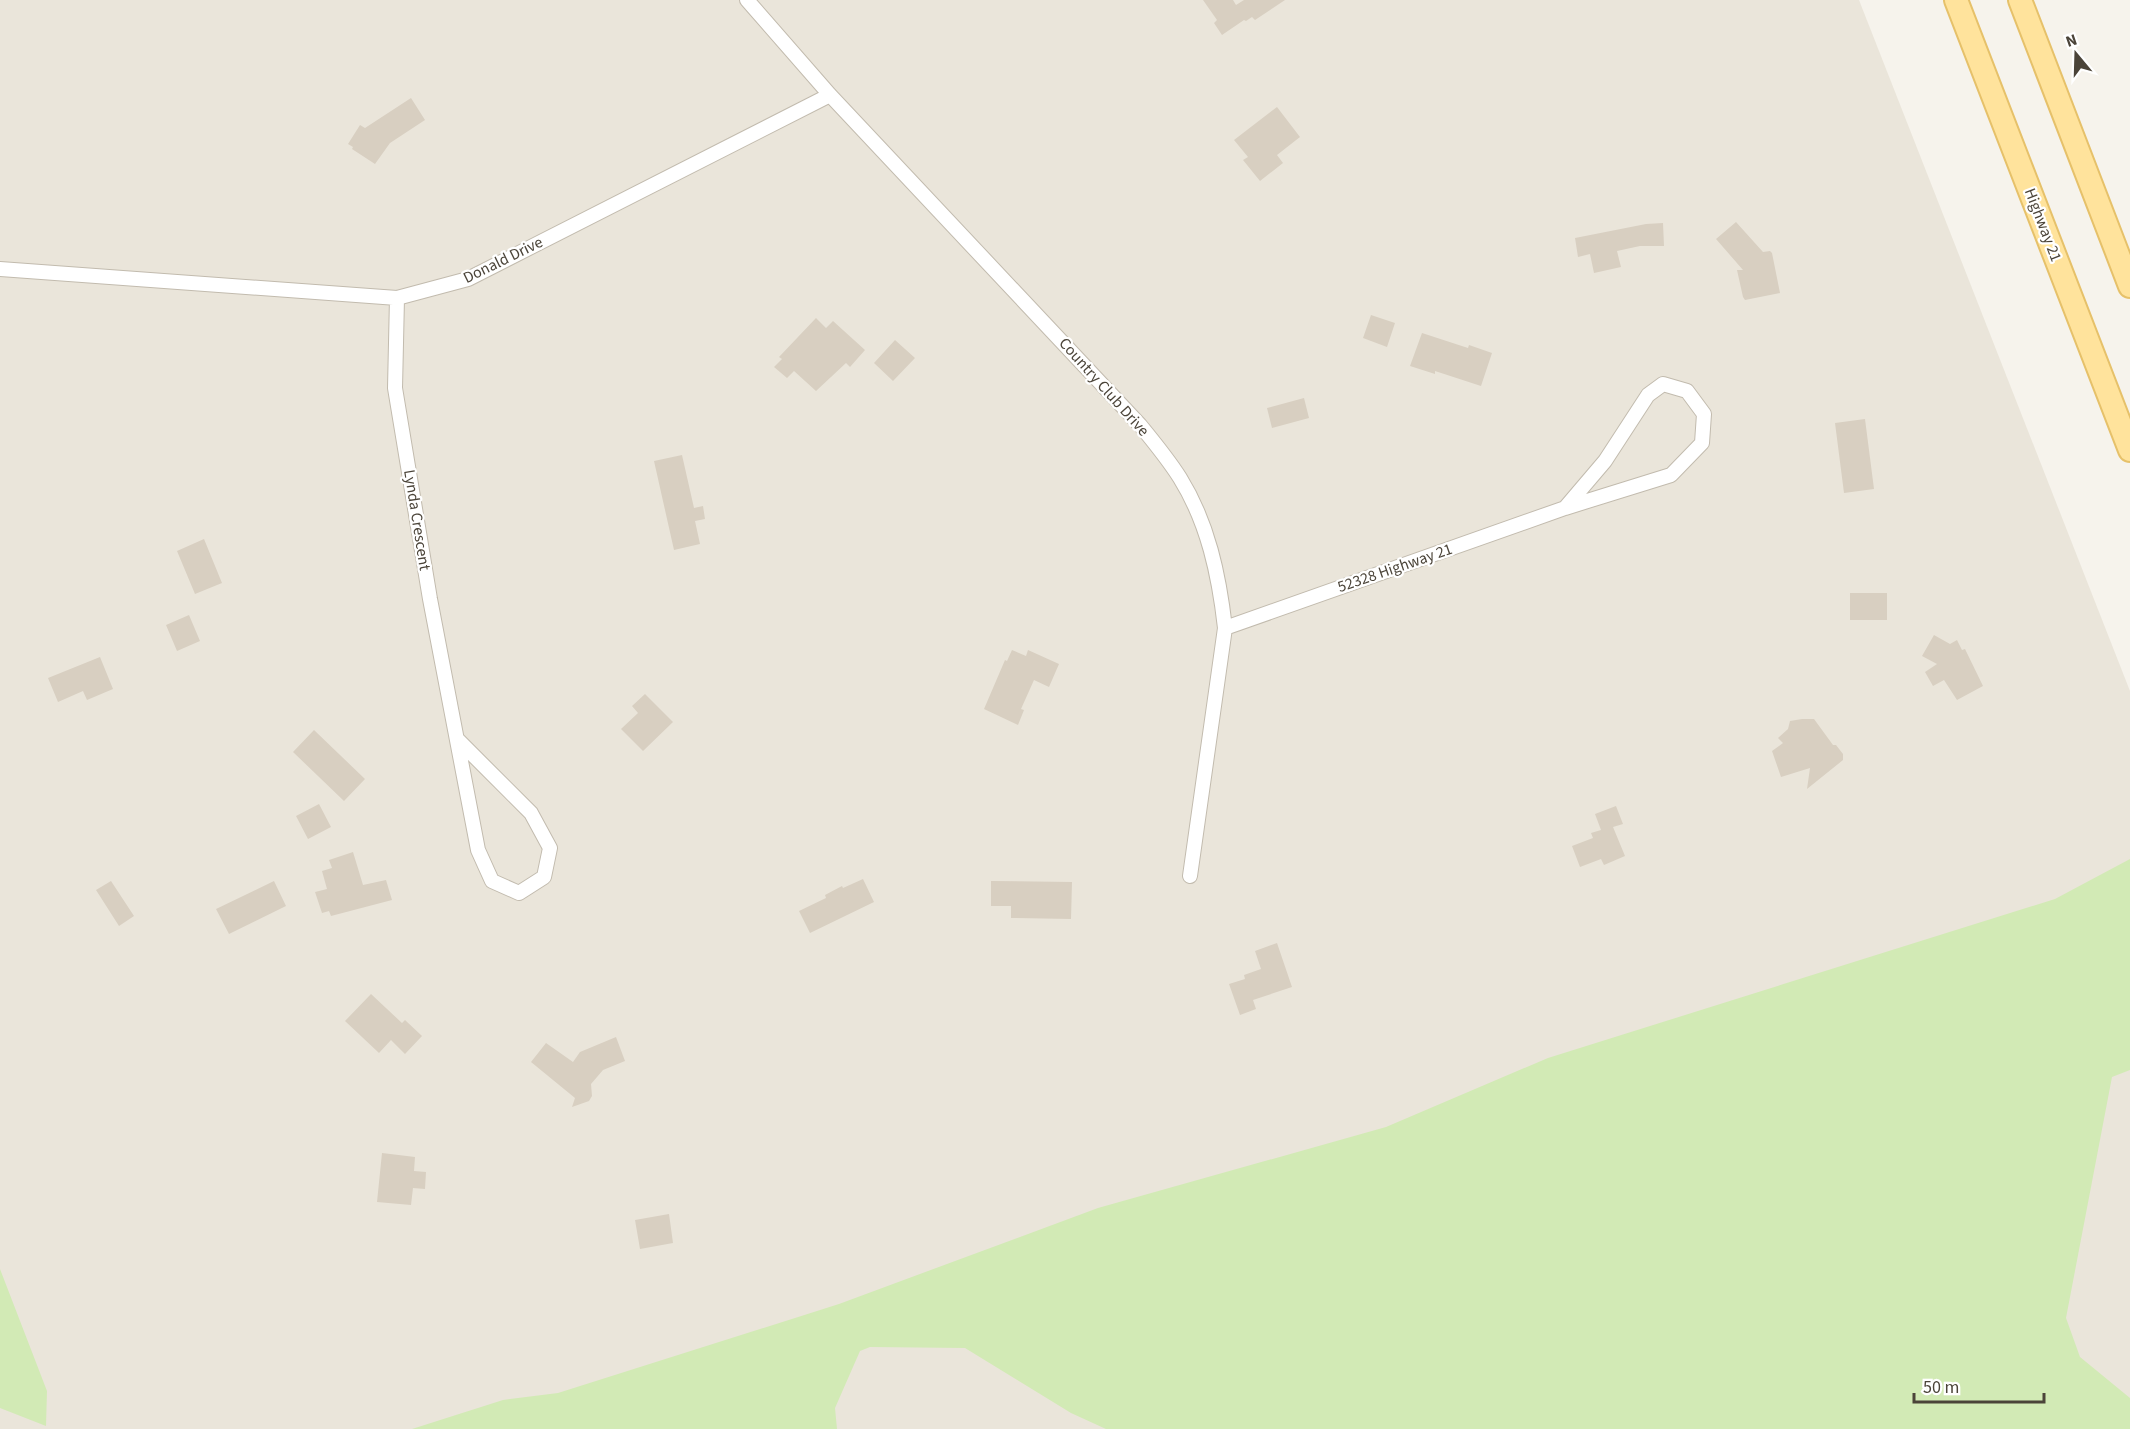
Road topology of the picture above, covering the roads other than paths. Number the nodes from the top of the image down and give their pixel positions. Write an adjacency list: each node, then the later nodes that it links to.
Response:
1 (747, 0): 4 (street, Country Club Drive)
2 (1956, 0): 8 (main road, Highway 21)
3 (2020, 0): 6 (main road)
4 (830, 95): 7 (street, Donald Drive); 10 (street, Country Club Drive)
5 (0, 269): 7 (street, Donald Drive)
6 (2130, 286)
7 (397, 298): 11 (street, Lynda Crescent)
8 (2130, 450)
9 (1565, 508): 9 (street, 52328 Highway 21); 10 (street, 52328 Highway 21)
10 (1225, 628): 12 (street, Country Club Drive)
11 (458, 740): 11 (street, Lynda Crescent)
12 (1190, 876)

